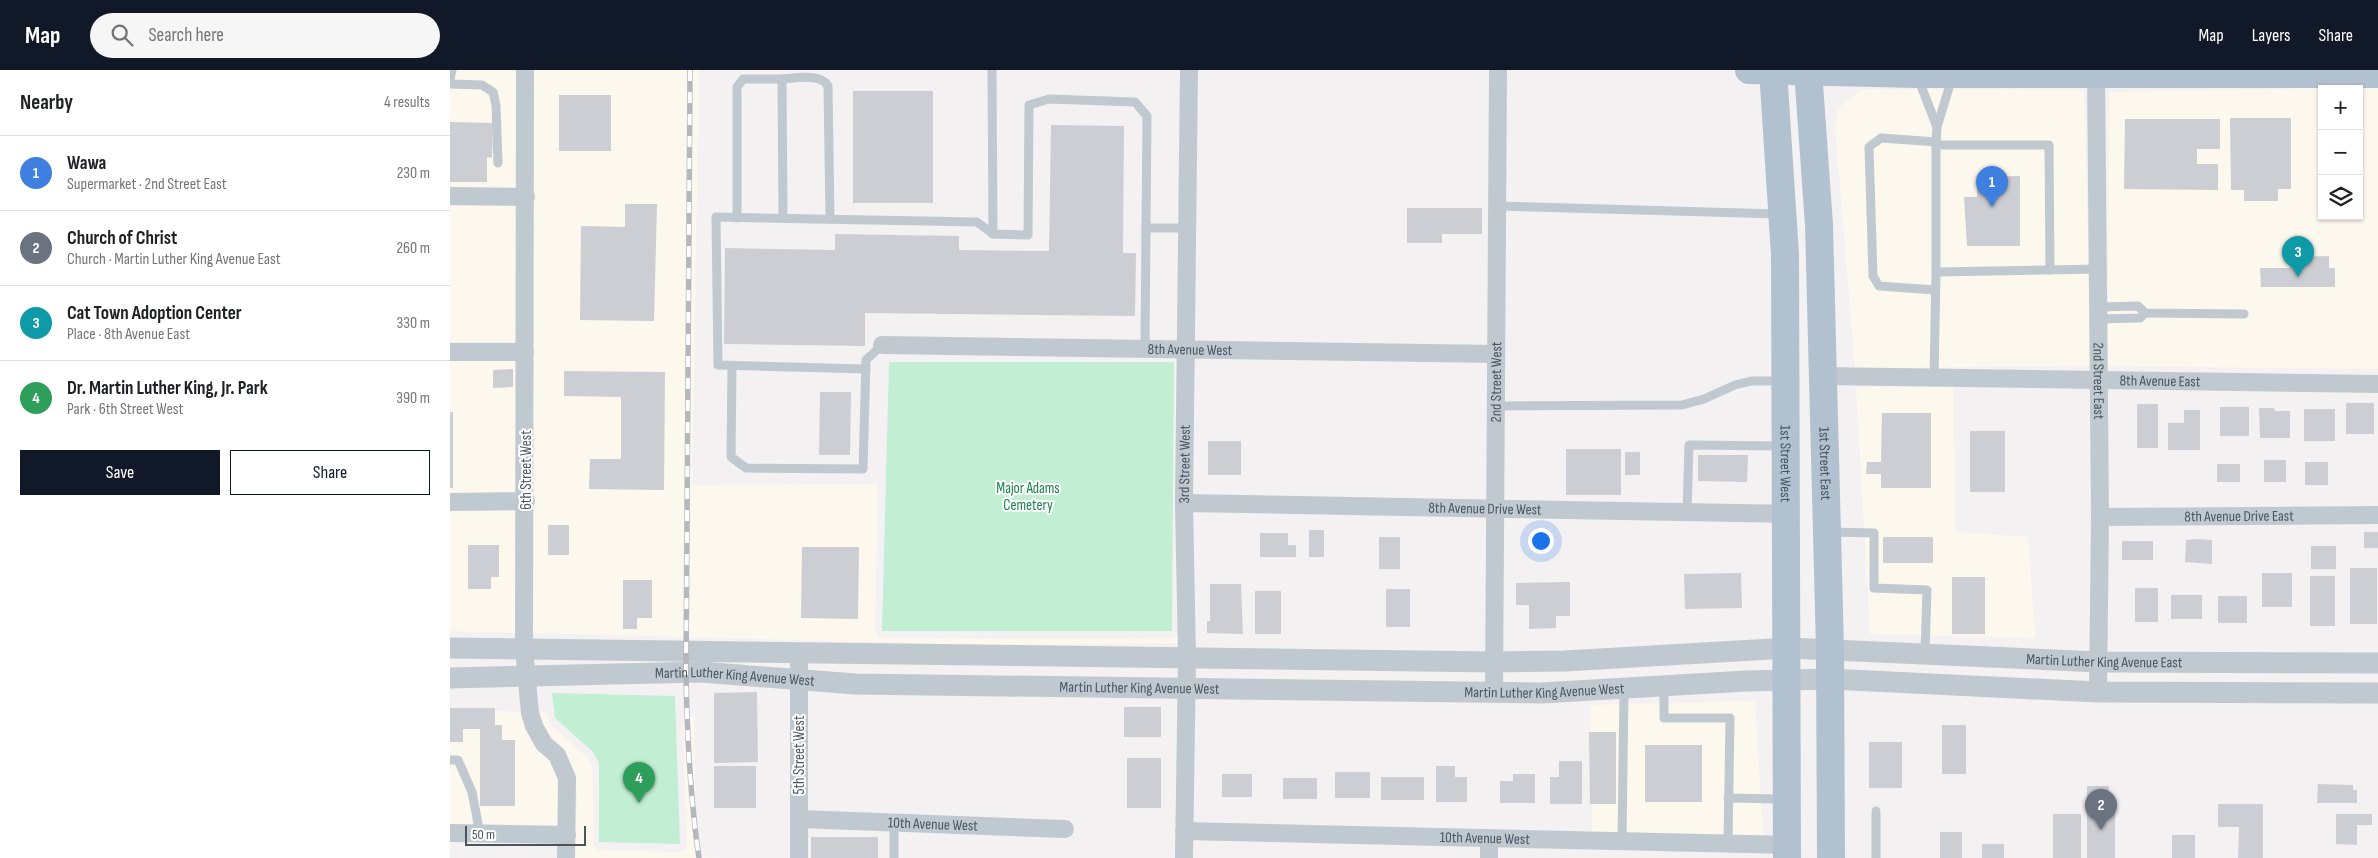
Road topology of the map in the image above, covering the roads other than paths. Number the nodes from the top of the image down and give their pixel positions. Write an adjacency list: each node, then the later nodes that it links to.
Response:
1 (452, 70): 12 (lane)
2 (525, 70): 19 (street, 6th Street West)
3 (992, 70): 27 (lane)
4 (1189, 70): 26 (street, 3rd Street West)
5 (1498, 70): 20 (street, 2nd Street West)
6 (1765, 70): 7 (main road); 21 (main road, 1st Street West)
7 (1808, 71): 10 (main road); 42 (main road, 1st Street East)
8 (2096, 72): 9 (main road); 11 (main road); 28 (street, 2nd Street East)
9 (1953, 73): 10 (main road); 15 (lane)
10 (1916, 74): 15 (lane)
11 (2378, 74)
12 (450, 79)
13 (782, 79): 22 (lane); 23 (lane); 24 (lane)
14 (450, 84): 17 (lane)
15 (1937, 127): 16 (lane)
16 (1937, 143): 29 (lane); 30 (lane); 31 (lane)
17 (498, 163)
18 (450, 196): 19 (street)
19 (526, 197): 38 (street, 6th Street West)
20 (1498, 206): 21 (lane); 39 (street, 2nd Street West)
21 (1784, 214): 45 (main road, 1st Street West)
22 (737, 218): 23 (lane); 40 (lane)
23 (783, 218): 24 (lane)
24 (830, 219): 27 (lane)
25 (1146, 228): 26 (lane); 27 (lane); 35 (lane)
26 (1187, 228): 36 (street, 3rd Street West)
27 (994, 234)
28 (2098, 269): 29 (lane); 32 (street, 2nd Street East)
29 (2050, 270): 30 (lane)
30 (1936, 272): 31 (lane)
31 (1935, 290): 43 (lane)
32 (2099, 313): 33 (lane); 44 (street, 2nd Street East)
33 (2244, 314)
34 (882, 345): 35 (street, 8th Avenue West); 41 (lane)
35 (1145, 348): 36 (street, 8th Avenue West)
36 (1186, 348): 39 (street, 8th Avenue West); 51 (street, 3rd Street West)
37 (450, 352): 38 (street)
38 (525, 352): 49 (street, 6th Street West)
39 (1496, 354): 47 (street, 2nd Street West)
40 (732, 366): 41 (lane); 41 (lane)
41 (866, 369)
42 (1821, 376): 43 (street, 8th Avenue East); 57 (main road, 1st Street East)
43 (1934, 378): 44 (street, 8th Avenue East)
44 (2099, 379): 46 (street, 8th Avenue East); 56 (street, 2nd Street East)
45 (1786, 381): 47 (lane); 48 (main road, 1st Street West)
46 (2378, 384)
47 (1496, 406): 52 (street, 2nd Street West)
48 (1787, 446): 53 (lane); 54 (main road, 1st Street West)
49 (526, 501): 50 (street); 60 (street, 6th Street West)
50 (450, 502)
51 (1184, 504): 52 (street, 8th Avenue Drive West); 64 (street, 3rd Street West)
52 (1497, 510): 53 (street, 8th Avenue Drive West); 65 (street, 2nd Street West)
53 (1687, 513): 54 (street, 8th Avenue Drive West)
54 (1787, 514): 59 (main road, 1st Street West)
55 (2378, 516): 56 (street, 8th Avenue Drive East)
56 (2100, 517): 66 (street, 2nd Street East)
57 (1826, 532): 61 (main road, 1st Street East); 63 (lane)
58 (450, 648): 60 (street, Martin Luther King Avenue West)
59 (1788, 648): 61 (street, Martin Luther King Avenue West); 65 (street, Martin Luther King Avenue West); 70 (main road, 1st Street West)
60 (524, 649): 62 (street, Martin Luther King Avenue West); 68 (street, 6th Street West)
61 (1830, 649): 63 (street, Martin Luther King Avenue East); 71 (main road, 1st Street East)
62 (799, 652): 64 (street, Martin Luther King Avenue West); 72 (street, 5th Street West)
63 (1925, 653): 66 (street, Martin Luther King Avenue East)
64 (1187, 657): 65 (street, Martin Luther King Avenue West); 74 (street, 3rd Street West)
65 (1495, 662): 76 (street, 2nd Street West)
66 (2099, 662): 67 (street, Martin Luther King Avenue East); 77 (street, 2nd Street East)
67 (2378, 663)
68 (526, 676): 69 (street, Martin Luther King Avenue West); 72 (street, Martin Luther King Avenue West); 89 (street, 6th Street West)
69 (450, 678)
70 (1787, 679): 71 (street, Martin Luther King Avenue West); 73 (street, Martin Luther King Avenue West); 81 (main road, 1st Street West)
71 (1830, 679): 77 (street, Martin Luther King Avenue East); 99 (main road, 1st Street East)
72 (799, 681): 74 (street, Martin Luther King Avenue West); 83 (street, 5th Street West)
73 (1664, 687): 75 (street, Martin Luther King Avenue West); 80 (lane)
74 (1186, 688): 76 (street, Martin Luther King Avenue West); 86 (street, 3rd Street West)
75 (1624, 690): 76 (street, Martin Luther King Avenue West); 91 (lane)
76 (1494, 692)
77 (2098, 692): 78 (street, Martin Luther King Avenue East)
78 (2378, 693)
79 (450, 760): 88 (lane)
80 (1728, 798): 81 (lane); 92 (lane)
81 (1786, 799): 93 (main road, 1st Street West)
82 (1876, 811): 100 (lane)
83 (799, 819): 84 (street, 10th Avenue West); 95 (street, 5th Street West)
84 (894, 822): 85 (street, 10th Avenue West); 96 (lane)
85 (1065, 829)
86 (1184, 831): 90 (street, 10th Avenue West); 97 (street, 3rd Street West)
87 (450, 833): 88 (street)
88 (480, 834): 89 (street)
89 (566, 835): 94 (street, 6th Street West)
90 (1489, 840): 91 (street, 10th Avenue West); 98 (street)
91 (1622, 842): 92 (street, 10th Avenue West)
92 (1728, 844): 93 (street, 10th Avenue West)
93 (1787, 852)
94 (566, 858)
95 (799, 858)
96 (894, 858)
97 (1184, 858)
98 (1489, 858)
99 (1830, 858)
100 (1876, 858)

